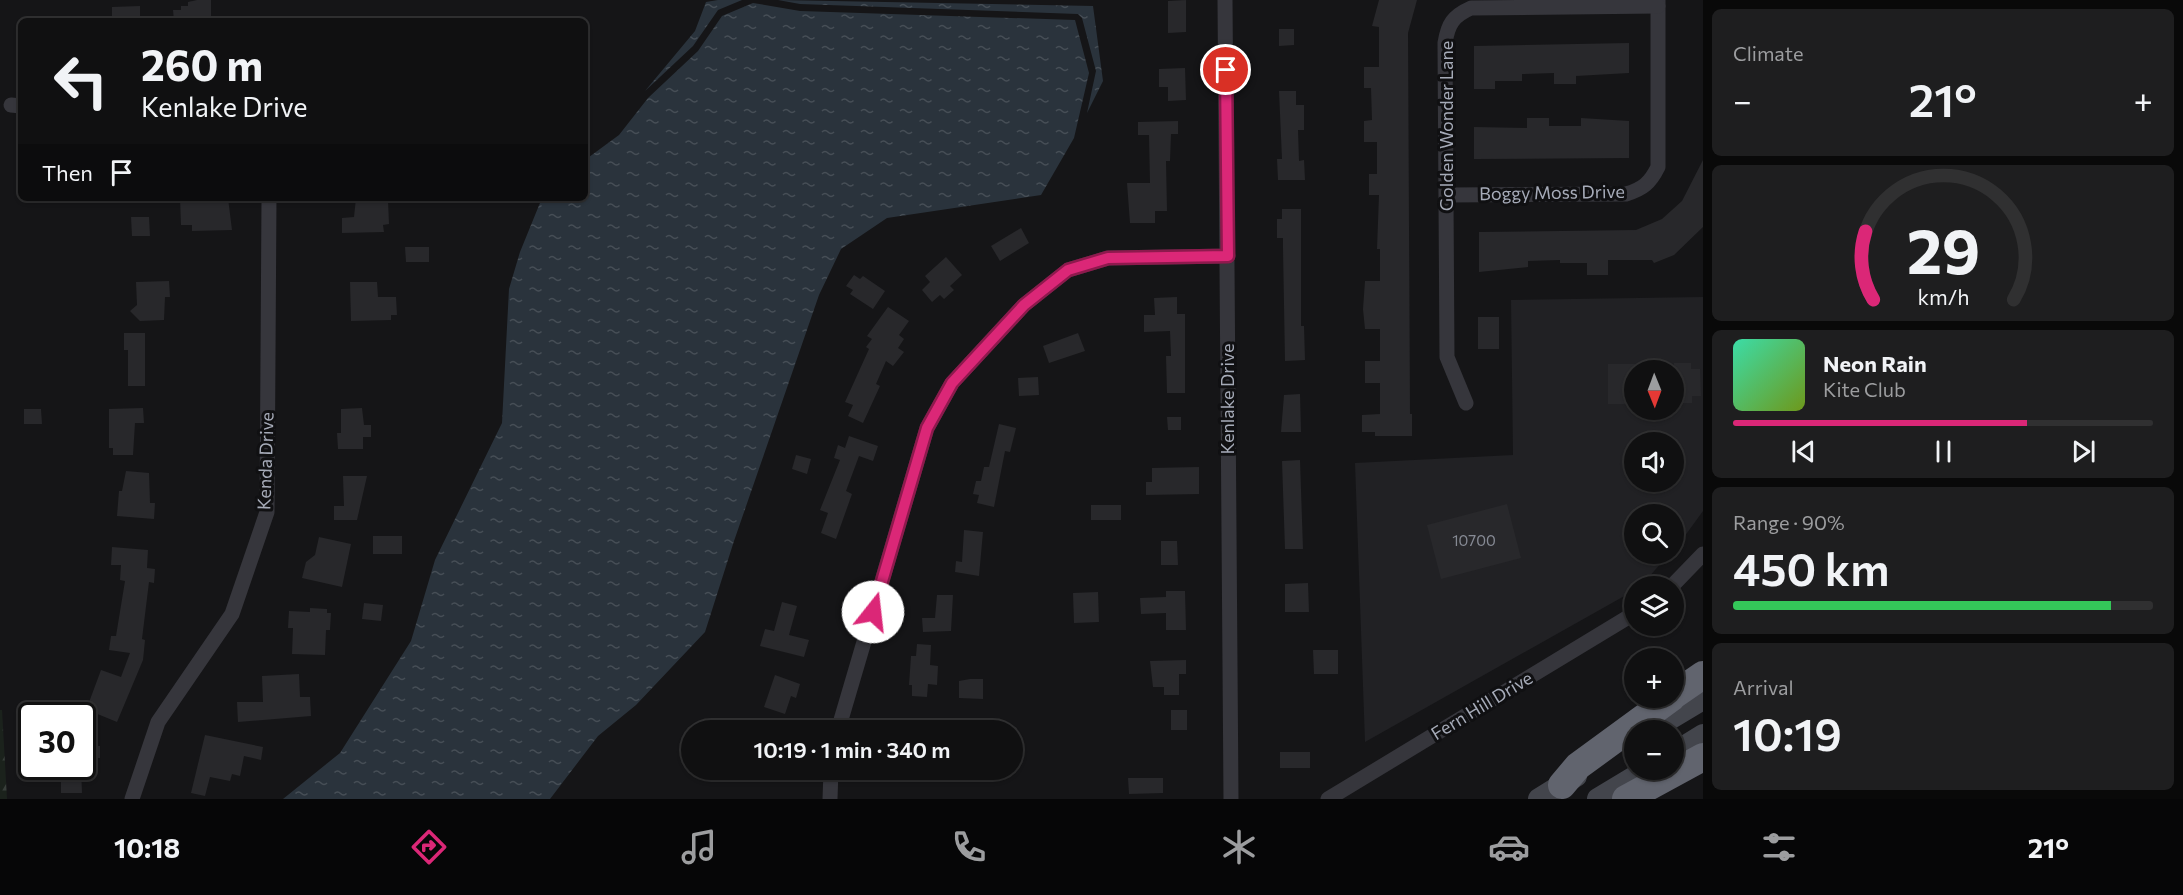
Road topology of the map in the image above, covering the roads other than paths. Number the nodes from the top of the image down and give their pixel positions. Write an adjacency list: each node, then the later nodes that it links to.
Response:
1 (1225, 0): 5 (street, Kenlake Drive)
2 (1658, 3): 3 (street, Golden Wonder Lane); 3 (street, Boggy Moss Drive)
3 (1447, 195): 6 (street, Golden Wonder Lane)
4 (269, 201): 23 (street, Kenda Drive)
5 (1228, 256): 14 (street); 25 (street, Kenlake Drive)
6 (1466, 403)
7 (1703, 554): 8 (street)
8 (1682, 576)
9 (1624, 620): 26 (street, Fern Hill Drive)
10 (1703, 675): 11 (highway)
11 (1684, 688)
12 (1703, 699): 15 (main road)
13 (1656, 708): 22 (highway)
14 (841, 720)
15 (1668, 720)
16 (1703, 735): 18 (main road)
17 (1624, 747): 22 (main road)
18 (1684, 747)
19 (1703, 757): 28 (highway)
20 (831, 780): 24 (street)
21 (1629, 780): 27 (main road)
22 (1550, 792)
23 (132, 799)
24 (830, 799)
25 (1231, 799)
26 (1328, 799)
27 (1598, 799)
28 (1626, 799)

